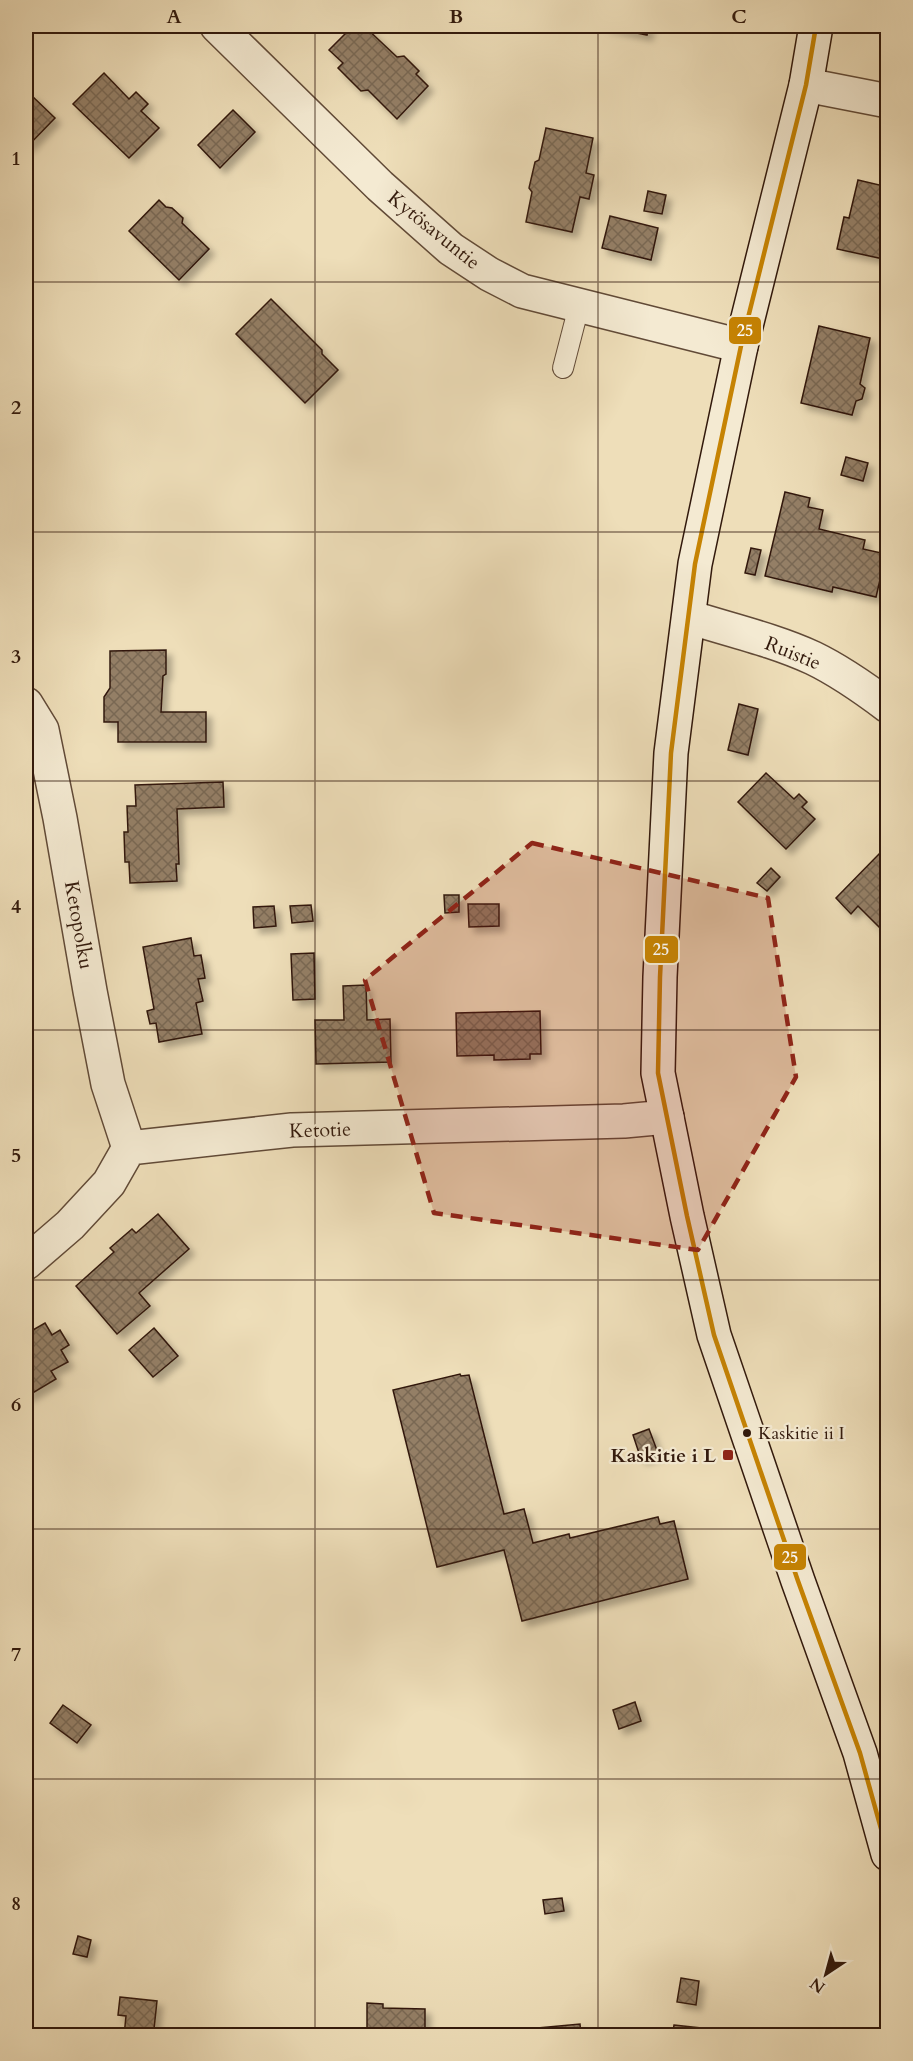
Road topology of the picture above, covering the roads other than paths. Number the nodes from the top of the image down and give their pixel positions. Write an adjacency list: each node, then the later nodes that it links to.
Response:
1 (217, 26): 5 (street, Kytösavuntie)
2 (816, 26): 3 (street)
3 (806, 85): 4 (street); 6 (street)
4 (888, 101)
5 (579, 306): 6 (street, Kytösavuntie); 7 (lane)
6 (741, 346): 8 (street)
7 (563, 368)
8 (689, 617): 10 (street, Ruistie); 11 (street)
9 (26, 704): 12 (street, Ketopolku)
10 (888, 706)
11 (667, 1117): 12 (street, Ketotie); 14 (street)
12 (129, 1148): 13 (street)
13 (26, 1263)
14 (888, 1854)

